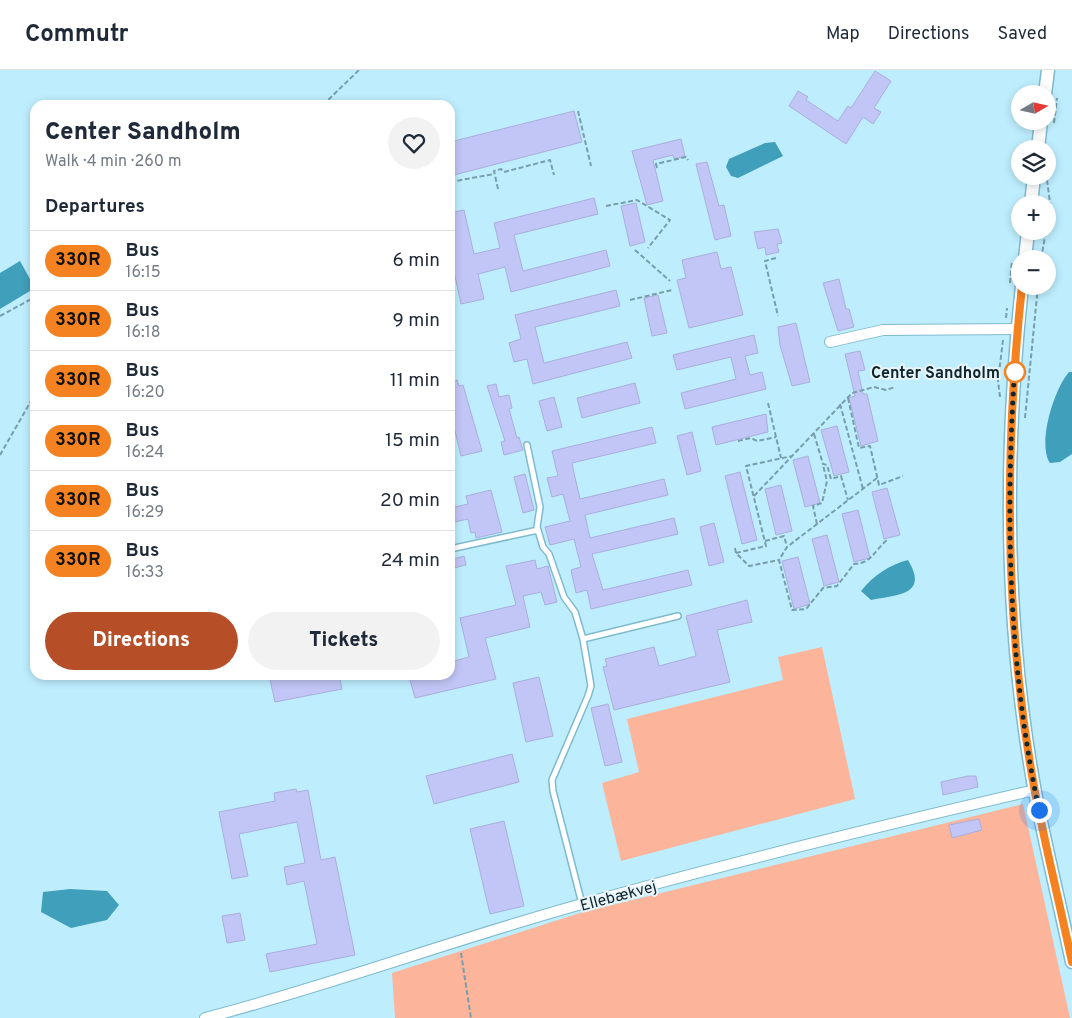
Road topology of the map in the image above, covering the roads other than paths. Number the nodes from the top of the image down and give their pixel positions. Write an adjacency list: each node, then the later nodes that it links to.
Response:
1 (1048, 70): 2 (street)
2 (1050, 85)
3 (1021, 295): 4 (street)
4 (1018, 329): 5 (street); 11 (street)
5 (830, 342)
6 (527, 445): 7 (lane)
7 (538, 530): 8 (lane); 10 (lane)
8 (455, 548)
9 (678, 616): 10 (lane)
10 (583, 639): 12 (lane)
11 (1035, 790): 12 (street, Ellebækvej); 13 (street)
12 (582, 904): 14 (street, Ellebækvej)
13 (1072, 962)
14 (205, 1018)

